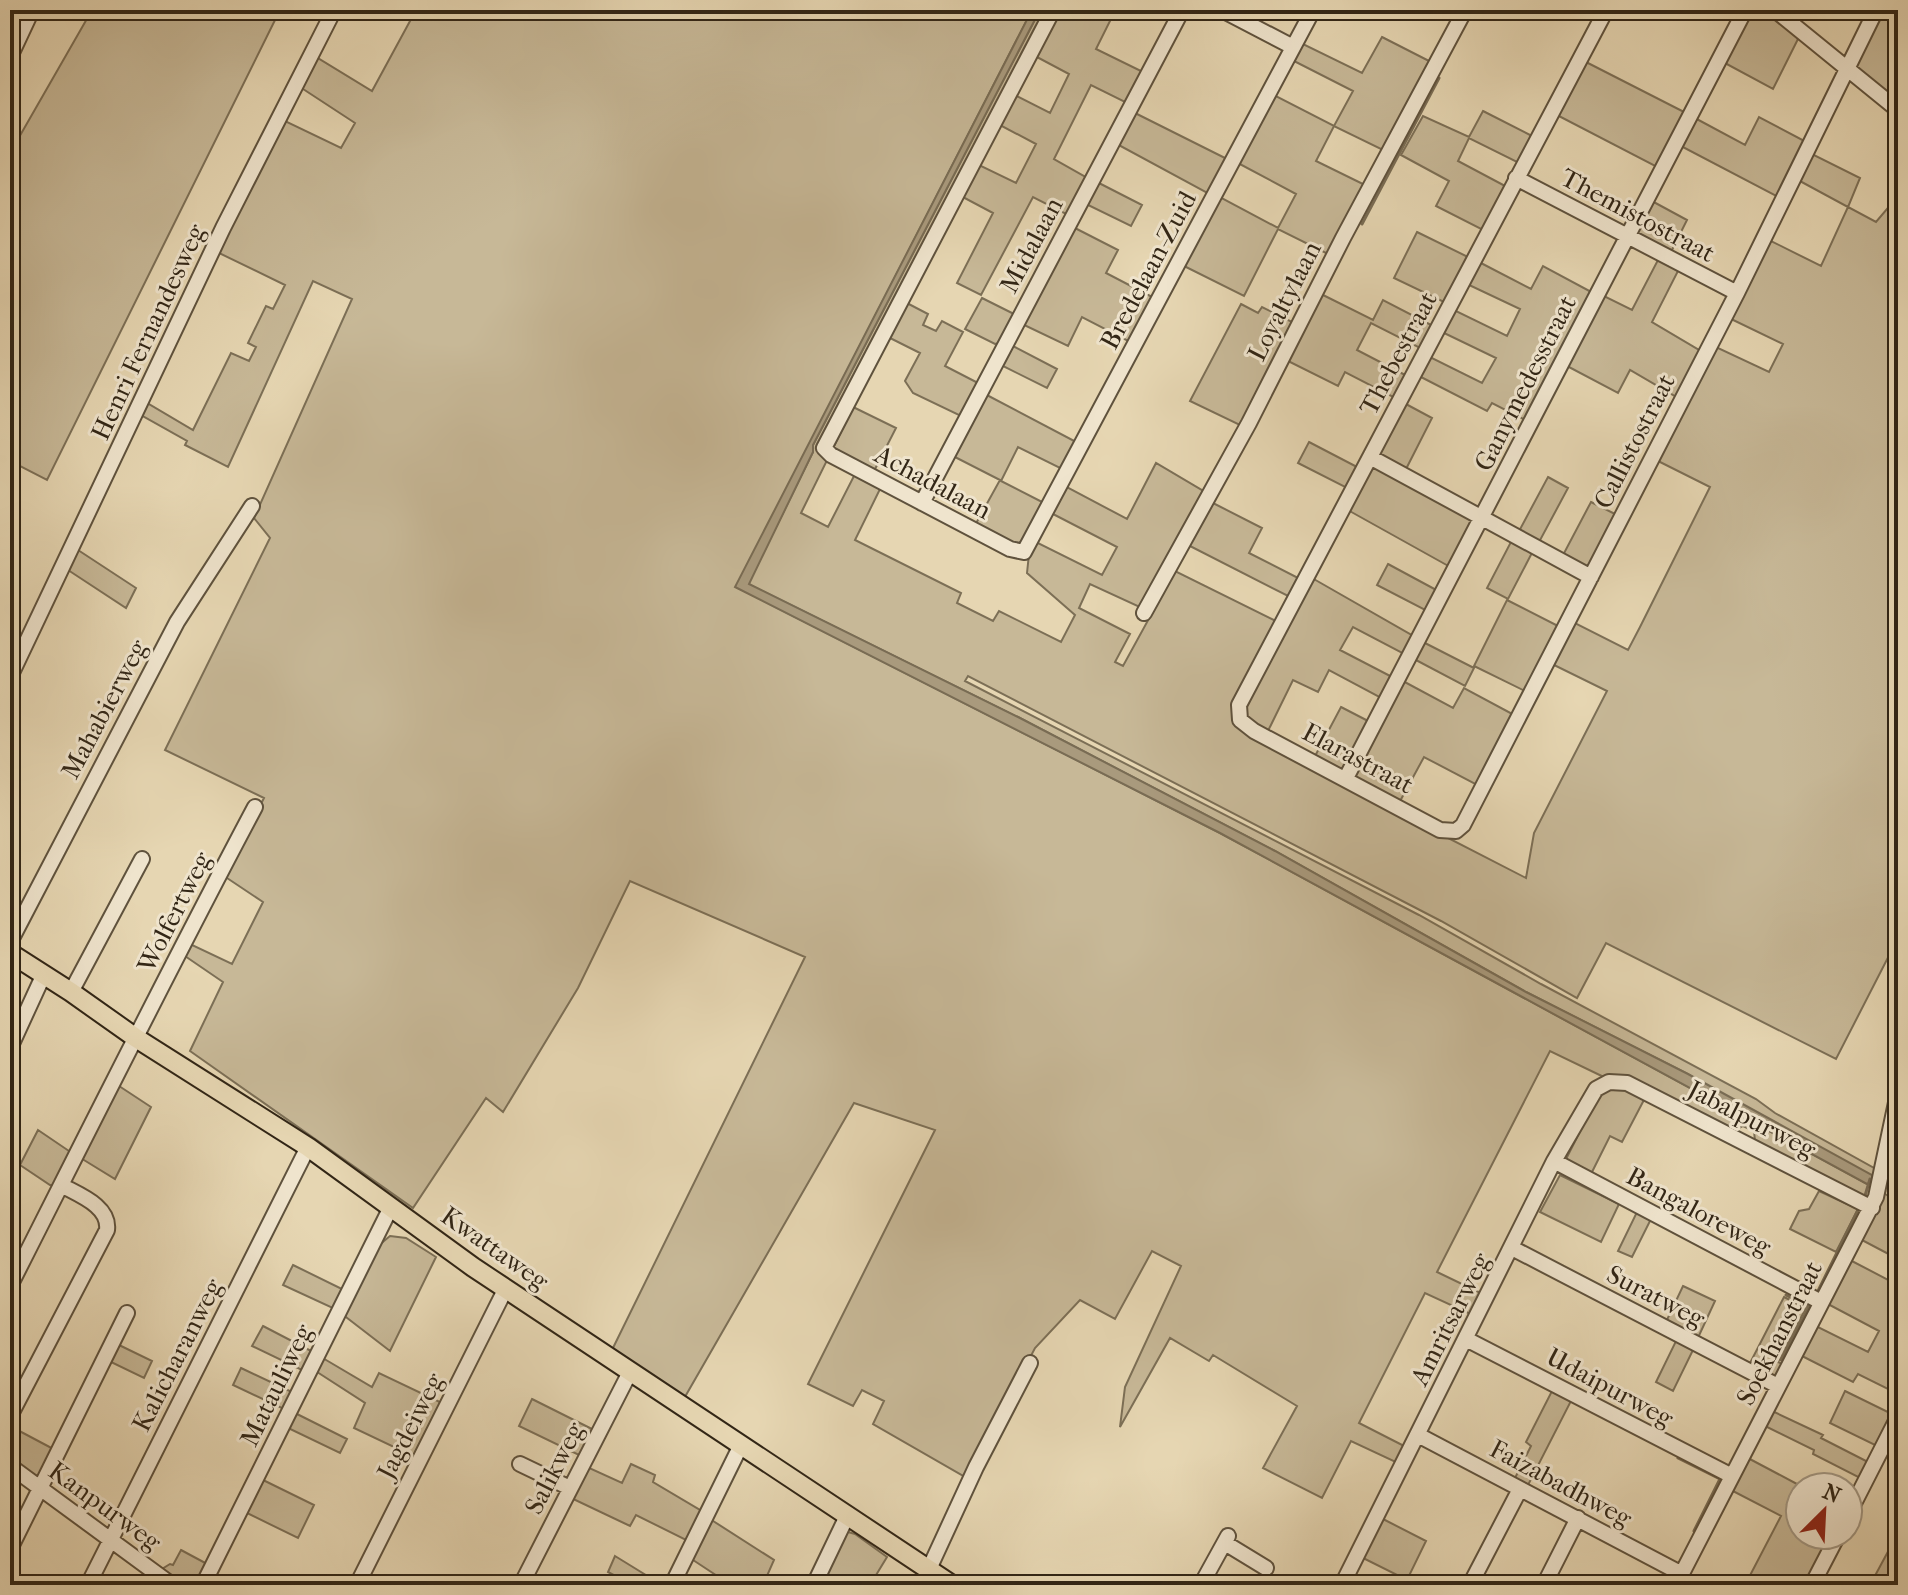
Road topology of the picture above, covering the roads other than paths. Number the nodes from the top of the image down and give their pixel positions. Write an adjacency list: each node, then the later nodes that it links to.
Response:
1 (32, 10): 13 (street)
2 (334, 10): 26 (street, Henri Fernandesweg)
3 (1053, 10): 20 (street, Achadalaan)
4 (1182, 10): 20 (street, Midalaan)
5 (1222, 10): 12 (street)
6 (1313, 10): 12 (street, Bredelaan-Zuid)
7 (1465, 10): 25 (street, Loyaltylaan)
8 (1606, 10): 16 (street, Thebestraat)
9 (1745, 10): 17 (street, Ganymedesstraat)
10 (1775, 10): 14 (street)
11 (1876, 10): 14 (street, Callistostraat)
12 (1293, 47): 23 (street, Bredelaan-Zuid)
13 (10, 57)
14 (1848, 69): 15 (street); 18 (street, Callistostraat)
15 (1898, 110)
16 (1516, 178): 17 (street, Themistostraat); 19 (street, Thebestraat)
17 (1628, 236): 18 (street, Themistostraat); 22 (street, Ganymedesstraat)
18 (1737, 293): 24 (street, Callistostraat)
19 (1370, 457): 22 (street); 27 (street, Thebestraat)
20 (922, 503): 23 (street, Achadalaan)
21 (252, 506): 32 (street, Mahabierweg)
22 (1483, 517): 24 (street); 28 (street, Ganymedesstraat)
23 (1024, 552)
24 (1591, 577): 30 (street, Callistostraat)
25 (1144, 613)
26 (10, 677)
27 (1240, 720): 28 (street, Elarastraat)
28 (1346, 778): 30 (street, Elarastraat)
29 (255, 807): 36 (street, Wolfertweg)
30 (1456, 831)
31 (142, 859): 35 (street)
32 (10, 942)
33 (10, 953): 34 (main road, Kwattaweg)
34 (44, 974): 35 (main road, Kwattaweg); 37 (street)
35 (71, 992): 36 (main road, Kwattaweg)
36 (136, 1038): 41 (main road, Kwattaweg); 43 (street, Wolfertweg)
37 (10, 1048)
38 (1609, 1082): 42 (street, Amritsarweg); 44 (street, Jabalpurweg)
39 (1898, 1093): 40 (street, Soekhanstraat)
40 (1896, 1110): 44 (street, Soekhanstraat)
41 (308, 1147): 45 (main road, Kwattaweg); 68 (street, Kalicharanweg)
42 (1554, 1161): 46 (street, Amritsarweg); 49 (street, Bangaloreweg)
43 (61, 1185): 47 (street, Wolfertweg); 55 (street)
44 (1874, 1202): 49 (street, Soekhanstraat)
45 (391, 1207): 48 (main road, Kwattaweg); 76 (street, Matauliweg)
46 (1512, 1248): 51 (street, Amritsarweg); 54 (street, Suratweg)
47 (10, 1286)
48 (506, 1288): 53 (main road, Kwattaweg); 77 (street, Jagdeiweg)
49 (1821, 1302): 54 (street, Soekhanstraat)
50 (127, 1313): 63 (street)
51 (1466, 1339): 57 (street, Amritsarweg); 61 (street, Udaipurweg)
52 (1030, 1363): 72 (street)
53 (630, 1372): 58 (main road, Kwattaweg); 64 (street, Salikweg)
54 (1778, 1386): 61 (street, Soekhanstraat)
55 (10, 1416)
56 (1898, 1417): 62 (street)
57 (1418, 1435): 65 (street, Faizabadhweg); 82 (street, Amritsarweg)
58 (741, 1445): 66 (main road, Kwattaweg); 79 (street)
59 (520, 1464): 64 (street)
60 (10, 1466): 63 (street, Kanpurweg)
61 (1732, 1476): 73 (street, Soekhanstraat)
62 (1864, 1484)
63 (41, 1488): 68 (street, Kanpurweg); 69 (street)
64 (570, 1488): 78 (street, Salikweg)
65 (1520, 1489): 67 (street, Faizabadhweg); 83 (street)
66 (848, 1514): 72 (main road, Kwattaweg); 80 (street)
67 (1578, 1518): 73 (street, Faizabadhweg); 84 (street)
68 (111, 1540): 74 (street, Kalicharanweg); 75 (street, Kanpurweg)
69 (10, 1549)
70 (1830, 1551): 85 (street)
71 (1266, 1568): 81 (street)
72 (938, 1579)
73 (1679, 1579)
74 (88, 1585)
75 (172, 1585)
76 (203, 1585)
77 (357, 1585)
78 (521, 1585)
79 (672, 1585)
80 (814, 1585)
81 (1201, 1585)
82 (1342, 1585)
83 (1470, 1585)
84 (1544, 1585)
85 (1812, 1585)

